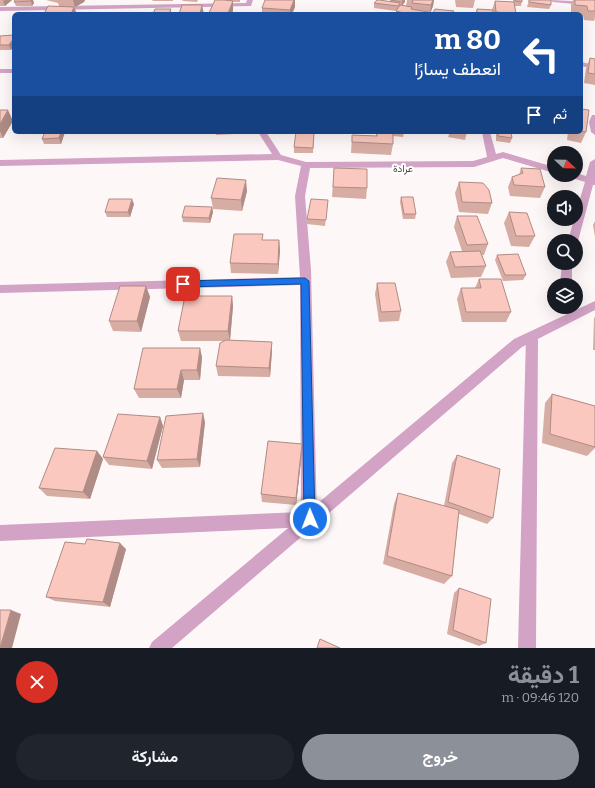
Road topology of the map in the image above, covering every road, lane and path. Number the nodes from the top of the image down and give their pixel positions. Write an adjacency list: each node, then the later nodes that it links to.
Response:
1 (553, 0): 3 (street)
2 (250, 2): 4 (street); 5 (street)
3 (595, 4)
4 (0, 9)
5 (248, 12)
6 (583, 64): 7 (street)
7 (595, 67)
8 (0, 71): 9 (street)
9 (12, 71)
10 (595, 118): 11 (street)
11 (595, 132)
12 (263, 134): 14 (street)
13 (486, 134): 15 (street)
14 (278, 157): 17 (street); 18 (street)
15 (492, 158): 18 (street); 19 (street)
16 (595, 162): 20 (street)
17 (0, 163)
18 (306, 165): 22 (street)
19 (547, 168)
20 (592, 181): 21 (street)
21 (575, 234)
22 (305, 281): 23 (street); 28 (street)
23 (0, 289)
24 (595, 305): 25 (street)
25 (583, 308)
26 (568, 314): 27 (street)
27 (532, 336): 28 (street); 31 (street)
28 (310, 519): 29 (street); 30 (street)
29 (0, 534)
30 (158, 648)
31 (527, 648)

